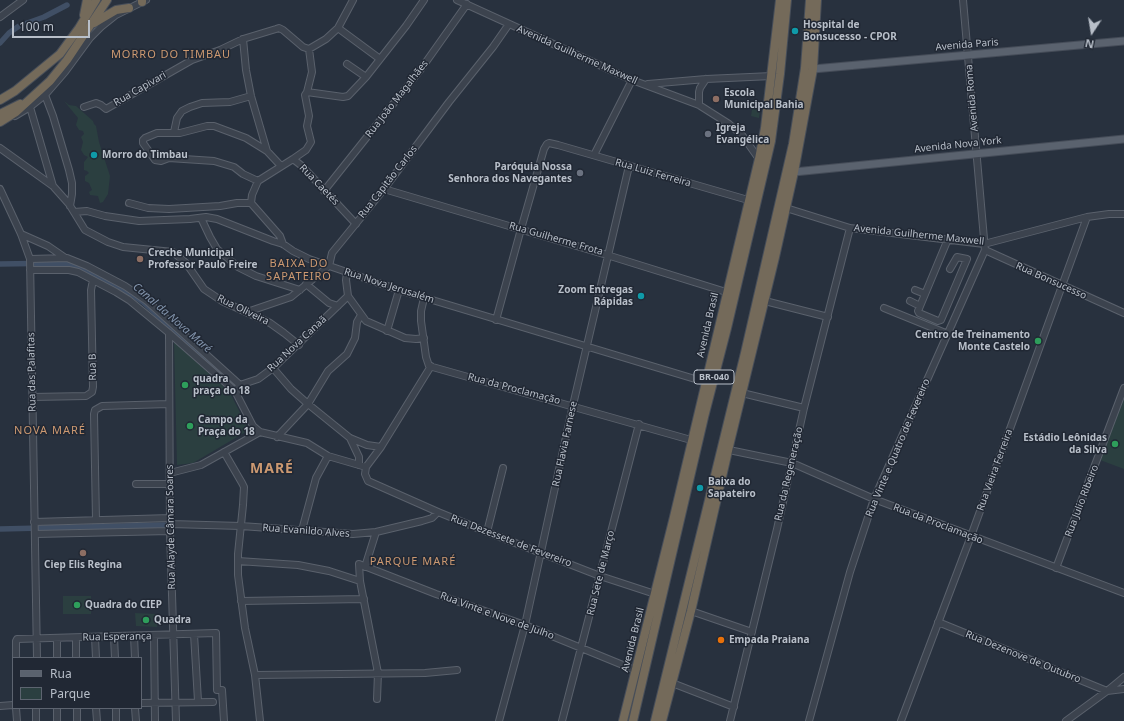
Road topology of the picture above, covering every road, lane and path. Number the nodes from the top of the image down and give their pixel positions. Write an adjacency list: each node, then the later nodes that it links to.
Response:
1 (23, 0): 16 (street)
2 (87, 0): 19 (highway)
3 (96, 0): 19 (highway)
4 (107, 0): 17 (highway)
5 (352, 0): 20 (street)
6 (424, 0): 25 (street)
7 (457, 0): 14 (street, Avenida Guilherme Maxwell)
8 (780, 0): 28 (highway, Avenida Brasil)
9 (787, 0): 73 (highway, Avenida Brasil / BR-040)
10 (810, 0): 84 (highway, BR-040)
11 (817, 0): 27 (highway)
12 (964, 0): 24 (street, Avenida Roma)
13 (143, 1): 15 (street)
14 (467, 4): 18 (street, Avenida Guilherme Maxwell); 59 (street, Rua João Magalhães)
15 (129, 8): 17 (highway); 34 (street)
16 (0, 18)
17 (92, 24): 36 (highway)
18 (509, 24): 31 (street, Avenida Guilherme Maxwell); 57 (street, Rua Capitão Carlos)
19 (79, 28): 37 (highway)
20 (338, 28): 23 (street); 25 (street)
21 (243, 39): 23 (street, Rua Capivari); 35 (street); 40 (street, Rua Capivari)
22 (1124, 41): 24 (main road, Avenida Paris)
23 (309, 49): 33 (street)
24 (969, 55): 27 (main road, Avenida Paris); 48 (street, Avenida Roma)
25 (380, 59): 29 (street)
26 (347, 64): 29 (street)
27 (813, 69): 54 (highway)
28 (772, 76): 30 (street); 51 (highway, Avenida Brasil)
29 (366, 77): 33 (street)
30 (706, 79): 32 (street); 38 (street)
31 (632, 80): 32 (street, Avenida Guilherme Maxwell); 49 (street)
32 (645, 85): 38 (street, Avenida Guilherme Maxwell)
33 (307, 92): 50 (street)
34 (45, 95): 39 (street); 63 (street)
35 (251, 96): 44 (street); 47 (street)
36 (33, 97): 41 (highway); 42 (highway)
37 (0, 98)
38 (699, 105): 51 (street, Avenida Guilherme Maxwell)
39 (30, 107): 43 (street); 56 (street)
40 (84, 108)
41 (0, 114)
42 (0, 122)
43 (0, 126)
44 (174, 132): 47 (street); 55 (street)
45 (1124, 139): 48 (main road, Avenida Nova York)
46 (0, 148): 56 (street, Rua Oliveira)
47 (267, 151): 52 (street)
48 (977, 153): 54 (main road, Avenida Nova York); 76 (street, Avenida Roma)
49 (594, 155): 53 (street, Rua Luiz Ferreira); 71 (street, Rua Luiz Ferreira)
50 (293, 159): 52 (street, Rua Caetés); 59 (street, Rua Caetés)
51 (759, 159): 60 (highway, Avenida Brasil); 73 (highway)
52 (281, 166): 55 (street, Rua Caetés)
53 (629, 166): 60 (street, Rua Luiz Ferreira); 77 (street, Rua Flavia Farnese)
54 (794, 172): 64 (highway)
55 (258, 181): 62 (street)
56 (53, 186): 63 (street, Rua Oliveira)
57 (384, 188): 69 (street, Rua Capitão Carlos); 71 (street, Rua Guilherme Frota)
58 (0, 189): 72 (street, Rua das Palafitas)
59 (324, 191): 69 (street, Rua Caetés)
60 (748, 200): 90 (highway, Avenida Brasil)
61 (129, 203): 62 (street)
62 (251, 203): 75 (street)
63 (70, 206): 65 (street, Rua Oliveira)
64 (786, 208): 70 (street, Avenida Guilherme Maxwell); 84 (highway); 94 (highway)
65 (74, 212): 67 (street, Rua Nova Jerusalém); 99 (street, Rua Oliveira)
66 (1124, 214): 68 (street, Avenida Guilherme Maxwell)
67 (201, 218): 75 (street, Rua Nova Jerusalém); 87 (street)
68 (1087, 218): 76 (street, Avenida Guilherme Maxwell); 86 (street, Rua Vieira Ferreira)
69 (356, 224): 80 (street, Rua Capitão Carlos)
70 (850, 228): 74 (street, Avenida Guilherme Maxwell); 102 (street, Rua da Regeneração)
71 (521, 229): 77 (street, Rua Guilherme Frota); 103 (street)
72 (21, 234): 78 (street); 79 (street, Rua das Palafitas)
73 (749, 237): 179 (highway, Avenida Brasil / BR-040)
74 (948, 239): 76 (street, Avenida Guilherme Maxwell); 91 (street)
75 (283, 244): 80 (street, Rua Nova Jerusalém)
76 (985, 247): 86 (street, Rua Bonsucesso); 106 (street, Rua Vinte e Quatro de Fevereiro)
77 (607, 255): 90 (street, Rua Guilherme Frota); 109 (street, Rua Flavia Farnese)
78 (64, 257): 79 (street); 113 (street)
79 (30, 264): 83 (street); 117 (street, Rua das Palafitas)
80 (329, 266): 82 (street, Rua Nova Jerusalém); 85 (street)
81 (950, 269): 97 (street)
82 (348, 273): 88 (street, Rua Nova Jerusalém); 92 (street)
83 (93, 280): 105 (street); 117 (street, Rua B)
84 (762, 281): 220 (highway, BR-040)
85 (306, 284): 87 (street); 96 (street)
86 (1063, 286): 100 (street, Rua Bonsucesso); 147 (street, Rua Vieira Ferreira)
87 (300, 290): 99 (street)
88 (399, 290): 93 (street, Rua Nova Jerusalém); 104 (street)
89 (915, 290): 91 (street)
90 (726, 292): 112 (highway, Avenida Brasil)
91 (925, 294): 97 (street)
92 (348, 296): 96 (street, Rua Nova Canaã); 101 (street)
93 (424, 298): 103 (street, Rua Nova Jerusalém); 107 (street)
94 (765, 301): 102 (street); 116 (highway)
95 (910, 302): 97 (street)
96 (338, 306): 108 (street, Rua Nova Canaã)
97 (920, 306)
98 (884, 308): 106 (street)
99 (247, 312): 108 (street, Rua Oliveira)
100 (1124, 313)
101 (360, 315): 104 (street); 119 (street)
102 (828, 317): 121 (street, Rua da Regeneração)
103 (496, 320): 109 (street, Rua Nova Jerusalém)
104 (387, 330): 107 (street)
105 (169, 333): 115 (street); 118 (street, Rua Alayde Câmara Soares)
106 (948, 334): 138 (street, Rua Vinte e Quatro de Fevereiro)
107 (424, 338): 110 (street)
108 (299, 345): 111 (street, Rua Nova Canaã)
109 (586, 346): 112 (street, Rua Nova Jerusalém); 120 (street, Rua Flavia Farnese)
110 (430, 366): 120 (street, Rua da Proclamação); 127 (street)
111 (273, 368): 113 (street, Rua Nova Canaã); 119 (street)
112 (705, 382): 126 (highway, Avenida Brasil)
113 (240, 385): 115 (street)
114 (1124, 388): 151 (street, Rua Julio Ribeiro)
115 (235, 391): 123 (street)
116 (742, 393): 121 (street); 128 (highway)
117 (32, 397): 143 (street, Rua das Palafitas)
118 (169, 404): 135 (street, Rua Alayde Câmara Soares); 140 (street)
119 (308, 404): 124 (street); 125 (street)
120 (573, 405): 122 (street, Rua da Proclamação); 148 (street, Rua Flavia Farnese)
121 (804, 408): 131 (street, Rua da Regeneração)
122 (639, 424): 126 (street, Rua da Proclamação); 152 (street, Rua Sete de Março)
123 (260, 432): 124 (street); 129 (street)
124 (277, 436): 130 (street)
125 (350, 438): 127 (street); 132 (street)
126 (691, 440): 155 (highway, Avenida Brasil)
127 (381, 447): 133 (street)
128 (729, 450): 131 (street, Rua da Proclamação); 158 (highway)
129 (224, 452): 135 (street); 142 (street)
130 (328, 456): 132 (street); 144 (street)
131 (792, 463): 138 (street, Rua da Proclamação); 161 (street, Rua da Regeneração)
132 (359, 465): 133 (street)
133 (366, 467): 139 (street, Rua Dezessete de Fevereiro)
134 (502, 468): 146 (street)
135 (170, 473): 137 (street, Rua Alayde Câmara Soares)
136 (136, 484): 137 (street)
137 (170, 484): 141 (street, Rua Alayde Câmara Soares)
138 (874, 499): 147 (street, Rua da Proclamação); 222 (street, Rua Vinte e Quatro de Fevereiro)
139 (438, 512): 145 (street, Rua Evanildo Alves); 146 (street, Rua Dezessete de Fevereiro)
140 (96, 520): 141 (street, Rua Evanildo Alves); 143 (street, Rua Evanildo Alves)
141 (171, 525): 142 (street, Rua Evanildo Alves); 143 (street, Rua Evanildo Alves); 163 (street, Rua Alayde Câmara Soares)
142 (241, 526): 144 (street, Rua Evanildo Alves); 149 (street)
143 (35, 528): 170 (street, Rua das Palafitas)
144 (302, 530): 145 (street, Rua Evanildo Alves)
145 (376, 532): 150 (street)
146 (487, 532): 148 (street, Rua Dezessete de Fevereiro)
147 (971, 536): 151 (street, Rua da Proclamação); 159 (street, Rua Vieira Ferreira)
148 (541, 553): 152 (street, Rua Dezessete de Fevereiro); 160 (street, Rua Flavia Farnese)
149 (238, 561): 153 (street); 157 (street)
150 (365, 567): 153 (street, Rua Vinte e Nove de Julho); 160 (street, Rua Vinte e Nove de Julho)
151 (1056, 568): 154 (street, Rua da Proclamação)
152 (600, 576): 155 (street, Rua Dezessete de Fevereiro); 171 (street, Rua Sete de Março)
153 (360, 581): 156 (street)
154 (1124, 593)
155 (654, 594): 181 (highway, Avenida Brasil)
156 (364, 599): 157 (street); 182 (street)
157 (241, 601): 183 (street)
158 (692, 611): 161 (street); 185 (highway)
159 (938, 622): 187 (street, Rua Dezenove de Outubro); 223 (street, Rua Vieira Ferreira)
160 (525, 625): 171 (street, Rua Vinte e Nove de Julho); 216 (street, Rua Flavia Farnese)
161 (752, 632): 196 (street, Rua da Regeneração)
162 (194, 634): 163 (street, Rua Esperança); 189 (street); 214 (street, Rua Esperança)
163 (173, 635): 165 (street, Rua Esperança); 193 (street, Rua Alayde Câmara Soares)
164 (134, 636): 165 (street, Rua Esperança); 167 (street, Rua Esperança); 178 (street)
165 (154, 636): 192 (street)
166 (95, 637): 167 (street, Rua Esperança); 169 (street, Rua Esperança); 176 (street)
167 (114, 637): 177 (street)
168 (57, 638): 169 (street, Rua Esperança); 170 (street, Rua Esperança); 174 (street)
169 (76, 638): 175 (street)
170 (38, 639): 172 (street, Rua Esperança); 173 (street, Rua das Palafitas)
171 (582, 647): 181 (street, Rua Vinte e Nove de Julho); 217 (street, Rua Sete de Março)
172 (16, 657)
173 (37, 657)
174 (57, 657)
175 (76, 657)
176 (96, 657)
177 (115, 657)
178 (134, 657)
179 (646, 668): 204 (highway); 219 (highway, Avenida Brasil / BR-040)
180 (457, 670): 182 (street)
181 (635, 670): 204 (highway, Avenida Brasil)
182 (378, 672): 183 (street); 188 (street)
183 (255, 675): 215 (street)
184 (1124, 677): 187 (street)
185 (672, 683): 196 (street); 220 (highway)
186 (1124, 689): 187 (street)
187 (1107, 692): 224 (street)
188 (377, 699)
189 (198, 701): 190 (street); 193 (street)
190 (213, 702)
191 (142, 703): 192 (street)
192 (155, 703): 193 (street); 212 (street)
193 (176, 703): 213 (street, Rua Alayde Câmara Soares)
194 (12, 705): 195 (street)
195 (0, 706)
196 (734, 707): 221 (street, Rua da Regeneração)
197 (16, 709): 205 (street)
198 (36, 709): 206 (street)
199 (57, 709): 207 (street)
200 (77, 709): 208 (street)
201 (96, 709): 209 (street)
202 (116, 709): 210 (street)
203 (135, 709): 211 (street)
204 (626, 710): 218 (highway, Avenida Brasil)
205 (17, 721)
206 (36, 721)
207 (57, 721)
208 (77, 721)
209 (97, 721)
210 (116, 721)
211 (136, 721)
212 (155, 721)
213 (176, 721)
214 (224, 721)
215 (260, 721)
216 (499, 721)
217 (562, 721)
218 (623, 721)
219 (633, 721)
220 (660, 721)
221 (730, 721)
222 (809, 721)
223 (901, 721)
224 (1066, 721)

